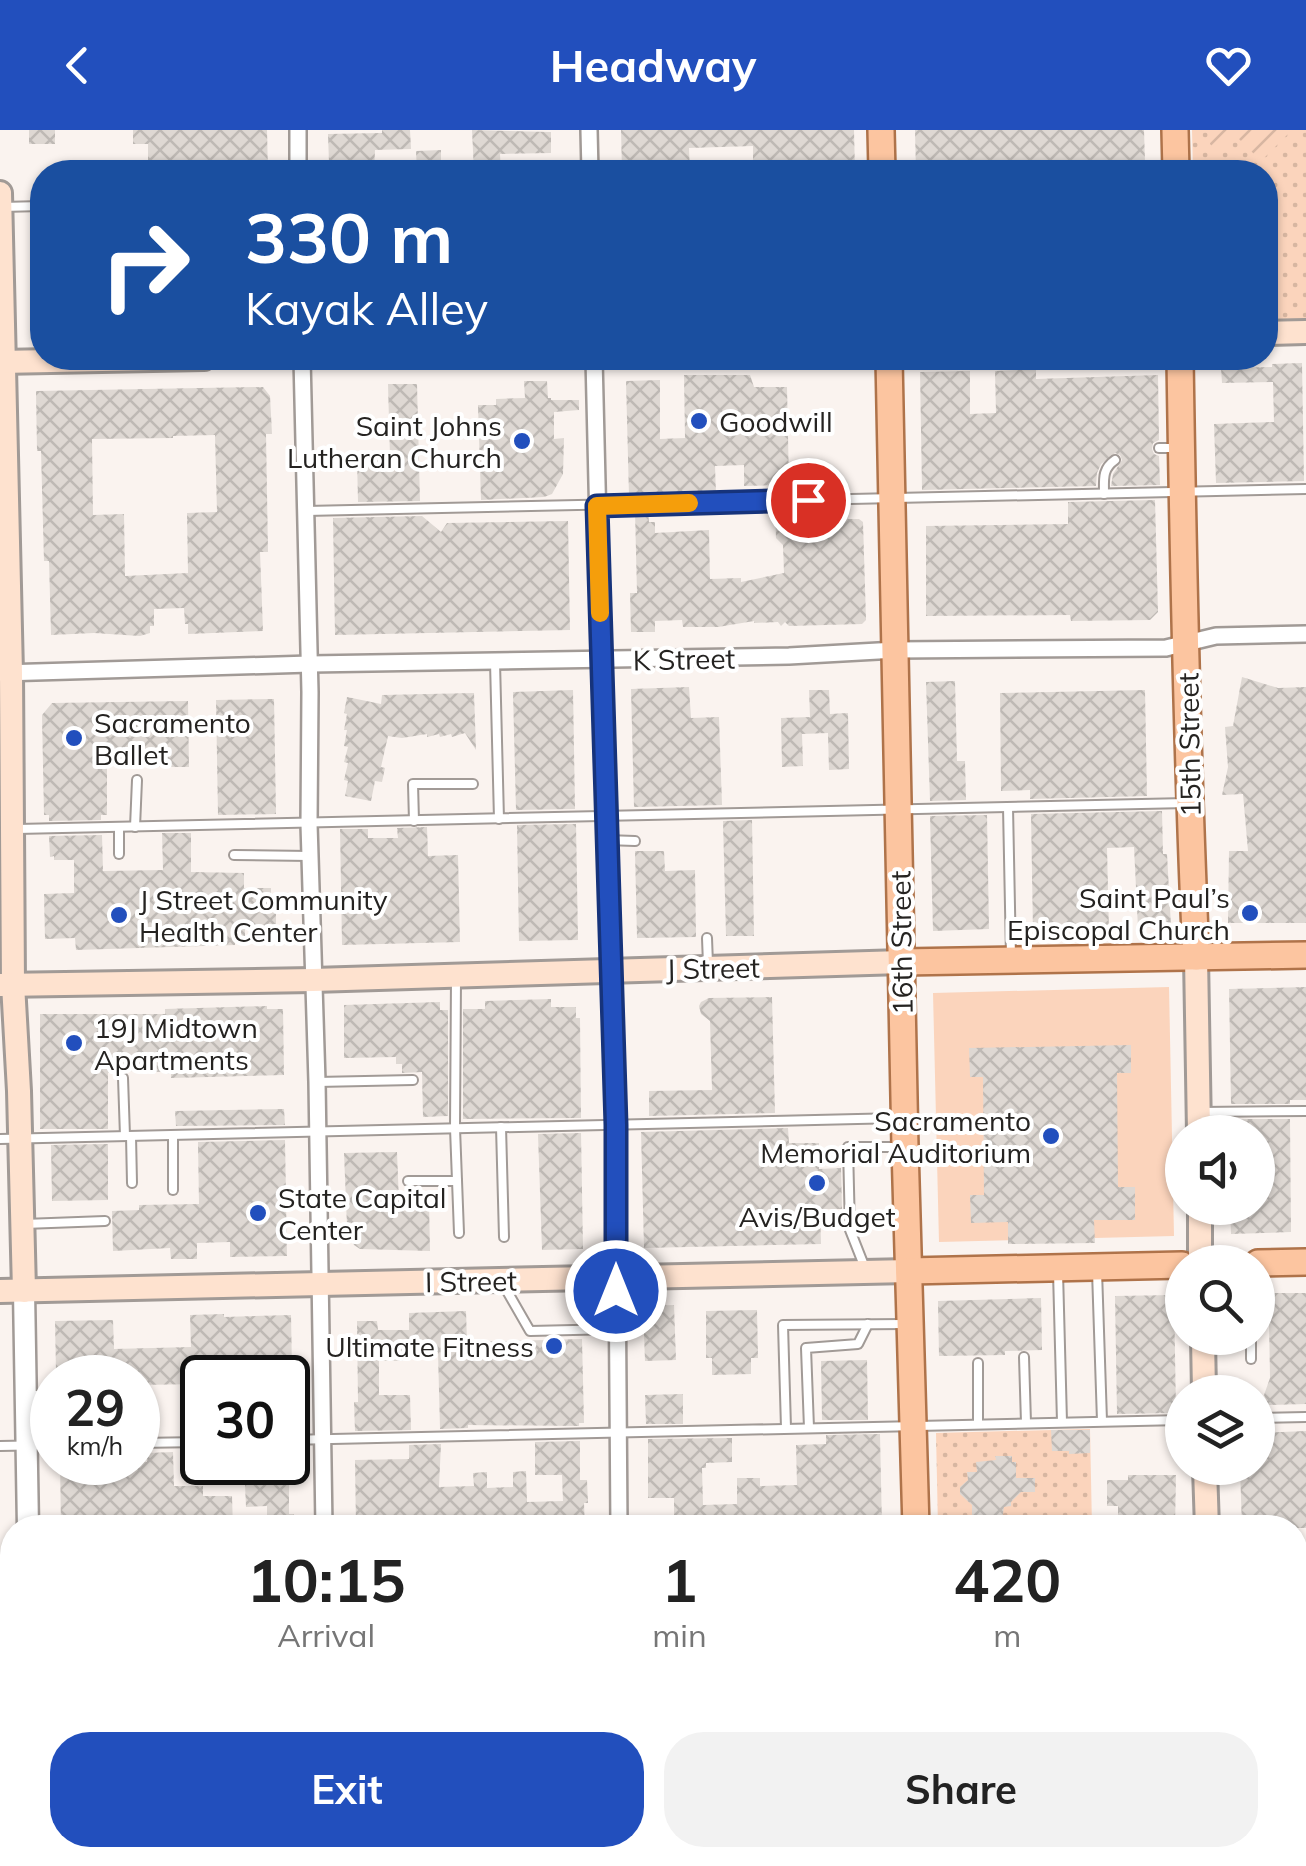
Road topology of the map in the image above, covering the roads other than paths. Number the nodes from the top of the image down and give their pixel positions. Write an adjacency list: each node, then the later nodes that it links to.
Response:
1 (298, 130): 5 (street)
2 (590, 130): 6 (street)
3 (880, 130): 7 (main road)
4 (1175, 130): 8 (main road)
5 (298, 160)
6 (590, 160)
7 (881, 160)
8 (1176, 160)
9 (0, 193): 11 (main road)
10 (30, 206): 11 (lane)
11 (0, 207): 15 (main road)
12 (1306, 332): 13 (main road)
13 (1278, 333)
14 (30, 361): 15 (main road)
15 (2, 362): 20 (main road)
16 (302, 370): 27 (street)
17 (594, 370): 26 (street)
18 (889, 370): 25 (main road, 16th Street)
19 (1179, 370): 23 (main road, 15th Street)
20 (2, 410): 28 (main road)
21 (1115, 460): 24 (lane)
22 (1306, 489): 23 (lane)
23 (1182, 492): 24 (lane); 30 (main road, 15th Street)
24 (1104, 494): 25 (lane)
25 (893, 499): 26 (lane); 31 (main road, 16th Street)
26 (597, 506): 27 (lane); 32 (street)
27 (306, 512): 34 (street)
28 (3, 516): 35 (main road)
29 (1306, 634): 30 (street, K Street)
30 (1187, 644): 31 (street, K Street); 38 (main road, 15th Street)
31 (896, 650): 32 (street, K Street); 40 (main road, 16th Street)
32 (602, 660): 33 (street, K Street); 41 (street)
33 (495, 662): 34 (street, K Street); 42 (lane)
34 (310, 664): 35 (street, K Street); 44 (street)
35 (6, 673): 47 (main road)
36 (137, 780): 45 (lane)
37 (474, 784): 43 (lane)
38 (1188, 803): 39 (lane); 54 (main road, 15th Street)
39 (1008, 807): 40 (lane); 56 (lane)
40 (898, 810): 41 (lane); 57 (main road, 16th Street)
41 (605, 816): 42 (lane); 48 (street)
42 (498, 819): 43 (lane)
43 (414, 821): 44 (lane)
44 (309, 824): 45 (lane); 52 (street)
45 (135, 826): 46 (lane)
46 (118, 827): 47 (lane); 50 (lane)
47 (12, 829): 62 (main road)
48 (606, 840): 49 (lane); 59 (street)
49 (636, 841)
50 (120, 854)
51 (234, 855): 52 (lane)
52 (310, 856): 61 (street)
53 (708, 938): 58 (lane)
54 (1196, 956): 55 (main road, J Street); 56 (main road, J Street); 67 (main road, 15th Street)
55 (1306, 956)
56 (1012, 960): 57 (main road, J Street)
57 (902, 962): 58 (main road, J Street); 69 (main road, 16th Street)
58 (708, 969): 59 (main road, J Street)
59 (612, 971): 60 (main road, J Street); 70 (street)
60 (456, 975): 61 (main road, J Street); 72 (lane)
61 (312, 980): 62 (main road, J Street); 65 (street)
62 (7, 985): 76 (main road)
63 (123, 1078): 75 (lane)
64 (413, 1080): 65 (lane)
65 (317, 1082): 73 (street)
66 (1306, 1111): 68 (lane)
67 (1198, 1115)
68 (1267, 1115)
69 (904, 1118): 70 (lane); 77 (main road, 16th Street)
70 (616, 1125): 71 (lane); 93 (street)
71 (502, 1127): 72 (lane); 85 (lane)
72 (454, 1128): 73 (lane); 78 (lane)
73 (317, 1133): 74 (lane); 95 (street)
74 (173, 1135): 75 (lane); 81 (lane)
75 (128, 1136): 76 (lane); 80 (lane)
76 (10, 1138): 83 (main road)
77 (905, 1147): 91 (main road, 16th Street); 92 (lane)
78 (457, 1181): 79 (lane); 84 (lane)
79 (408, 1182)
80 (132, 1183)
81 (173, 1190)
82 (104, 1222): 83 (lane)
83 (23, 1224): 97 (main road)
84 (459, 1233)
85 (504, 1236)
86 (1306, 1262): 87 (main road)
87 (1275, 1263)
88 (1165, 1264): 89 (main road, I Street)
89 (1097, 1266): 90 (main road, I Street); 110 (lane)
90 (1058, 1267): 91 (main road, I Street); 111 (lane)
91 (909, 1271): 92 (main road, I Street); 99 (main road, 16th Street)
92 (867, 1272): 93 (main road, I Street)
93 (616, 1277): 94 (main road, I Street); 100 (street)
94 (500, 1280): 95 (main road, I Street); 100 (lane)
95 (319, 1284): 97 (main road, I Street); 119 (street)
96 (0, 1291): 97 (main road, I Street)
97 (24, 1291): 105 (street)
98 (868, 1324): 99 (lane); 115 (lane); 116 (lane)
99 (910, 1324): 114 (main road, 16th Street)
100 (617, 1329): 117 (street)
101 (1251, 1355): 103 (lane)
102 (1024, 1357): 112 (lane)
103 (1251, 1359)
104 (978, 1363): 113 (lane)
105 (26, 1395): 106 (lane); 120 (street)
106 (30, 1395)
107 (1306, 1417): 108 (lane)
108 (1275, 1418)
109 (1165, 1420): 110 (lane)
110 (1102, 1421): 111 (lane)
111 (1062, 1422): 112 (lane)
112 (1026, 1423): 113 (lane)
113 (978, 1424): 114 (lane)
114 (912, 1426): 116 (lane); 126 (main road, 16th Street)
115 (786, 1428): 116 (lane); 117 (lane)
116 (808, 1428)
117 (618, 1431): 119 (lane); 125 (street)
118 (310, 1439): 119 (lane)
119 (322, 1439): 124 (street)
120 (27, 1445): 121 (lane); 123 (street)
121 (0, 1446)
122 (1206, 1485): 127 (main road)
123 (28, 1515)
124 (324, 1515)
125 (619, 1515)
126 (915, 1515)
127 (1207, 1515)

